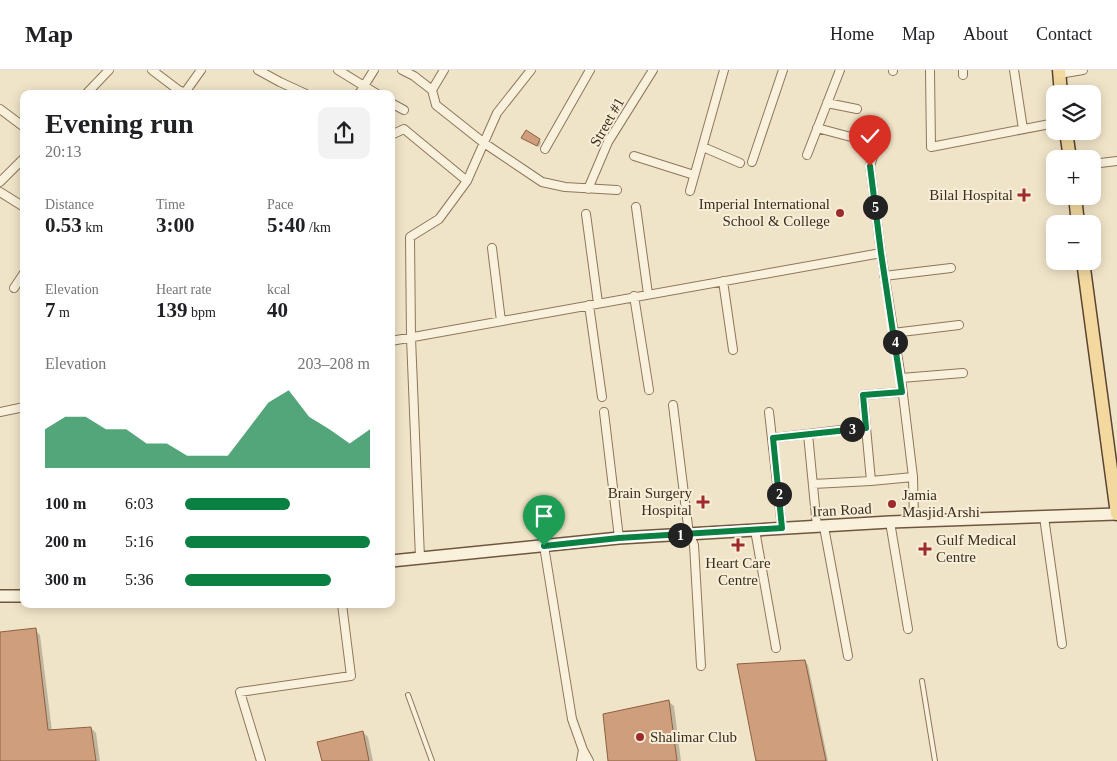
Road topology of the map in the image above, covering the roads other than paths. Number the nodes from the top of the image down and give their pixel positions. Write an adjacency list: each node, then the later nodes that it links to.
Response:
1 (109, 70): 22 (street)
2 (152, 70): 23 (street)
3 (200, 70): 24 (street)
4 (258, 70): 25 (street)
5 (338, 70): 21 (street)
6 (374, 70): 21 (street)
7 (402, 70): 28 (street)
8 (444, 70): 28 (street)
9 (519, 70): 19 (street)
10 (590, 70): 41 (street)
11 (653, 70): 52 (street, Street #1)
12 (724, 70): 40 (street)
13 (783, 70): 46 (street)
14 (840, 70): 30 (street)
15 (930, 70): 37 (street)
16 (1014, 70): 37 (street)
17 (1083, 70): 18 (street)
18 (1059, 72): 20 (main road)
19 (528, 73): 39 (street)
20 (1061, 85)
21 (364, 86): 26 (street); 27 (street)
22 (90, 90)
23 (178, 90)
24 (187, 90)
25 (297, 90)
26 (361, 90)
27 (370, 90)
28 (432, 90): 39 (street)
29 (395, 104): 33 (street)
30 (827, 104): 32 (street); 36 (street)
31 (0, 109): 34 (street)
32 (856, 109)
33 (404, 110)
34 (20, 124)
35 (1046, 125): 37 (street)
36 (817, 128): 42 (street); 60 (street)
37 (1023, 129)
38 (395, 133): 50 (street)
39 (484, 143): 50 (street); 52 (street)
40 (703, 147): 47 (street); 49 (street)
41 (545, 149)
42 (807, 155)
43 (634, 156): 49 (street)
44 (1117, 161): 48 (street)
45 (20, 162): 51 (street)
46 (752, 162)
47 (740, 163)
48 (1101, 163)
49 (694, 175): 54 (street)
50 (467, 181): 74 (street)
51 (0, 182)
52 (588, 189): 53 (street)
53 (618, 190)
54 (690, 191)
55 (0, 192): 56 (street)
56 (20, 204)
57 (636, 207): 67 (street)
58 (586, 214): 69 (street)
59 (492, 248): 71 (street)
60 (881, 253): 63 (street); 65 (street)
61 (951, 268): 63 (street)
62 (1084, 270): 93 (main road)
63 (884, 276): 73 (street)
64 (20, 279): 66 (street)
65 (723, 281): 67 (street); 76 (street)
66 (14, 288)
67 (648, 294): 68 (street)
68 (634, 296): 69 (street); 79 (street)
69 (598, 303): 70 (street)
70 (589, 305): 71 (street); 81 (street)
71 (501, 321): 74 (street)
72 (959, 324): 73 (street)
73 (893, 333): 78 (street)
74 (411, 338): 75 (street); 103 (street)
75 (395, 341)
76 (733, 350)
77 (963, 373): 78 (street)
78 (901, 378): 80 (street)
79 (649, 390)
80 (902, 392): 87 (street); 90 (street)
81 (602, 397)
82 (673, 405): 100 (street)
83 (20, 408): 84 (street)
84 (0, 412)
85 (604, 412): 101 (street)
86 (769, 412): 89 (street)
87 (866, 428): 88 (street); 91 (street)
88 (808, 434): 89 (street); 92 (street)
89 (773, 438): 98 (street)
90 (913, 477): 91 (street); 95 (street)
91 (871, 481): 92 (street)
92 (813, 484): 97 (street)
93 (1117, 514): 94 (main road, Iran Road)
94 (1044, 517): 95 (main road, Iran Road); 109 (street)
95 (914, 521): 96 (main road, Iran Road)
96 (890, 522): 97 (main road, Iran Road); 108 (street)
97 (820, 527): 98 (main road, Iran Road); 111 (street)
98 (782, 528): 99 (main road, Iran Road)
99 (755, 530): 100 (main road, Iran Road); 110 (street)
100 (689, 534): 101 (main road, Iran Road); 112 (street)
101 (619, 538): 102 (main road, Iran Road)
102 (544, 546): 103 (main road, Iran Road); 115 (street)
103 (420, 558): 104 (main road, Iran Road)
104 (395, 561)
105 (0, 596): 106 (main road)
106 (20, 596)
107 (342, 608): 116 (street)
108 (908, 629)
109 (1062, 644)
110 (776, 648)
111 (848, 656)
112 (701, 666)
113 (922, 681): 120 (lane)
114 (408, 695): 117 (lane)
115 (582, 750): 118 (street); 119 (street)
116 (261, 761)
117 (432, 761)
118 (581, 761)
119 (589, 761)
120 (935, 761)

